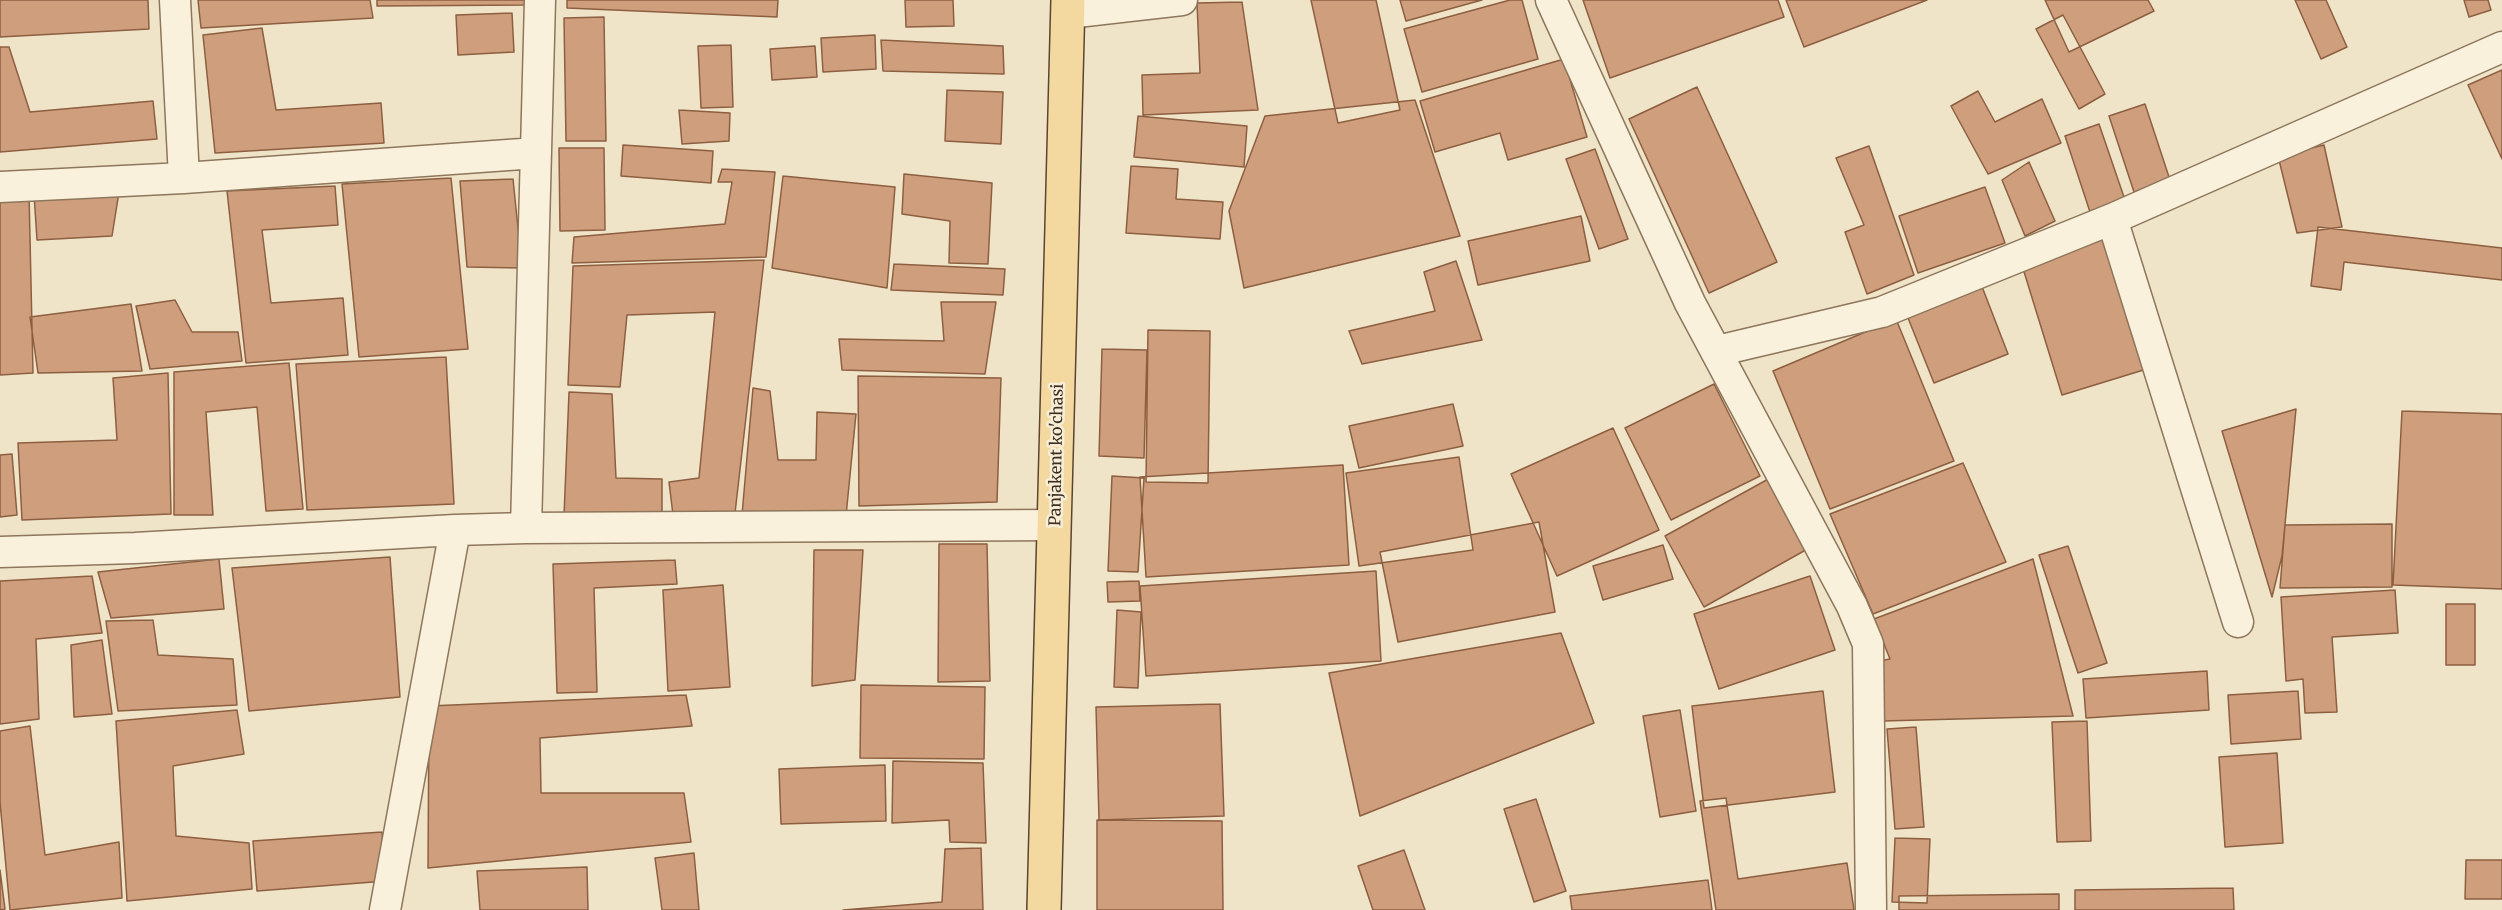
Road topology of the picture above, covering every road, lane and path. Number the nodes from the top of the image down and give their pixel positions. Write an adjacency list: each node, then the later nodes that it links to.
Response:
1 (175, 0): 8 (street)
2 (540, 0): 7 (street)
3 (1182, 0): 5 (street)
4 (1551, 0): 11 (street)
5 (1068, 7): 12 (main road, Panjakent ko'chasi)
6 (2502, 47): 10 (street)
7 (536, 153): 8 (street); 13 (street)
8 (184, 178): 9 (street)
9 (0, 187)
10 (2112, 219): 11 (street); 16 (street)
11 (1717, 351): 19 (street)
12 (1056, 525): 13 (street); 18 (main road, Panjakent ko'chasi)
13 (526, 528): 14 (street)
14 (455, 530): 15 (street); 17 (street)
15 (0, 552)
16 (2238, 622)
17 (385, 910)
18 (1044, 910)
19 (1870, 910)

